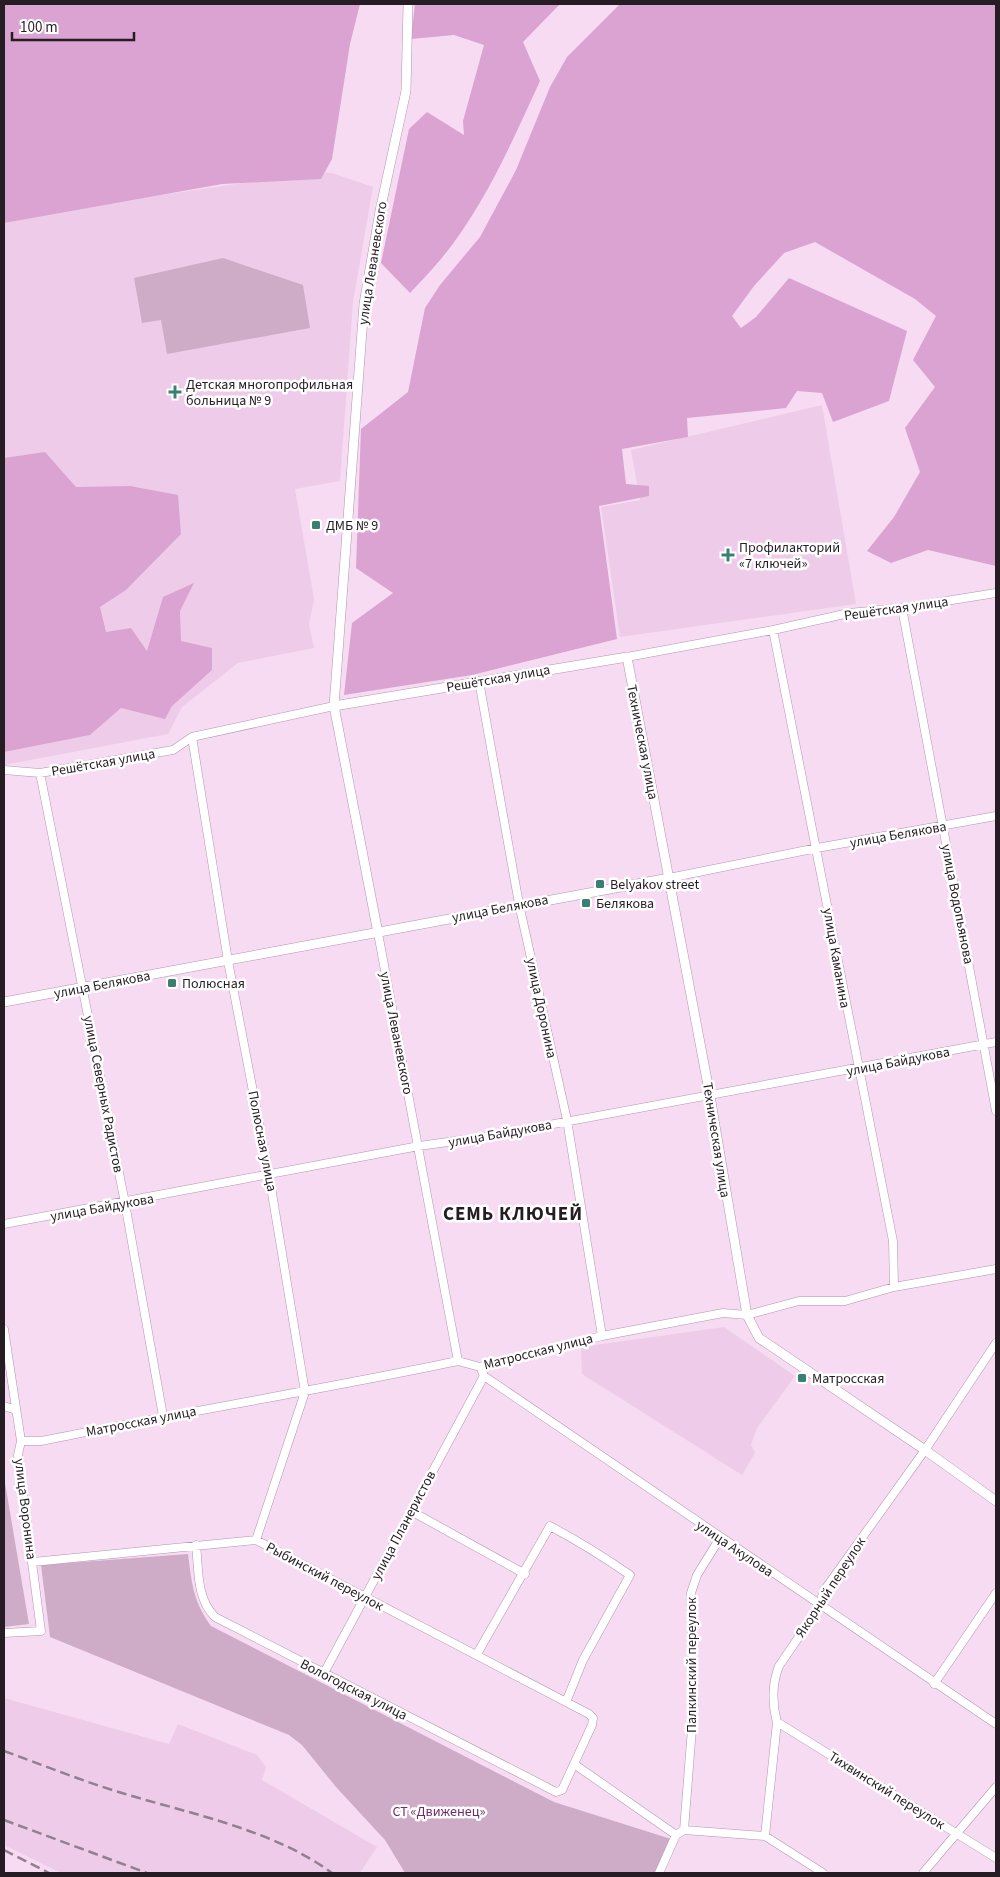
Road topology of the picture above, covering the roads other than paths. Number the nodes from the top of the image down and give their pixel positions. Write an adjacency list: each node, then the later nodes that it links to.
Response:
1 (408, 4): 7 (street, улица Леваневского)
2 (996, 593): 3 (street, Решётская улица)
3 (902, 608): 4 (street, Решётская улица); 12 (street, улица Водопьянова)
4 (773, 630): 5 (street, Решётская улица); 13 (street, улица Каманина)
5 (627, 657): 6 (street, Решётская улица); 14 (street, Техническая улица)
6 (479, 681): 7 (street, Решётская улица); 15 (street, улица Доронина)
7 (334, 706): 8 (street, Решётская улица); 16 (street, улица Леваневского)
8 (192, 737): 10 (street, Решётская улица); 17 (street, Полюсная улица)
9 (4, 770): 10 (street, Решётская улица)
10 (40, 773): 18 (street, улица Северных Радистов)
11 (996, 816): 12 (street, улица Белякова)
12 (943, 826): 13 (street, улица Белякова); 21 (street, улица Водопьянова)
13 (817, 848): 14 (street, улица Белякова); 22 (street, улица Каманина)
14 (669, 878): 15 (street, улица Белякова); 23 (street, Техническая улица)
15 (519, 904): 16 (street, улица Белякова); 25 (street, улица Доронина)
16 (378, 933): 17 (street, улица Белякова); 26 (street, улица Леваневского)
17 (228, 960): 18 (street, улица Белякова); 27 (street, Полюсная улица)
18 (82, 987): 19 (street, улица Белякова); 28 (street, улица Северных Радистов)
19 (4, 1002)
20 (996, 1042): 21 (street, улица Байдукова)
21 (984, 1046): 22 (street, улица Байдукова); 24 (street, улица Водопьянова)
22 (857, 1069): 23 (street, улица Байдукова); 31 (street, улица Каманина)
23 (710, 1096): 25 (street, улица Байдукова); 32 (street, Техническая улица)
24 (996, 1112)
25 (567, 1120): 26 (street, улица Байдукова); 34 (street, улица Доронина)
26 (419, 1146): 27 (street, улица Байдукова); 36 (street, улица Леваневского)
27 (269, 1176): 28 (street, улица Байдукова); 39 (street, Полюсная улица)
28 (125, 1203): 29 (street, улица Байдукова); 42 (street, улица Северных Радистов)
29 (4, 1224)
30 (996, 1269): 31 (street, Матросская улица)
31 (894, 1287): 32 (street, Матросская улица)
32 (747, 1315): 34 (street, Матросская улица); 44 (street, Техническая улица)
33 (4, 1329): 41 (street, улица Воронина)
34 (602, 1336): 37 (street, Матросская улица)
35 (996, 1343): 44 (street, Якорный переулок)
36 (458, 1361): 37 (street, Матросская улица); 39 (street, Матросская улица)
37 (480, 1367): 38 (street)
38 (484, 1376): 46 (street, улица Планеристов); 47 (street, улица Акулова)
39 (305, 1392): 42 (street, Матросская улица); 48 (street, Полюсная улица)
40 (4, 1406): 41 (street)
41 (16, 1410): 43 (street, улица Воронина)
42 (163, 1416): 43 (street, Матросская улица)
43 (21, 1441): 50 (street, улица Воронина)
44 (925, 1450): 45 (street, Техническая улица); 54 (street, Якорный переулок)
45 (996, 1501)
46 (411, 1511): 51 (street); 53 (street, улица Планеристов)
47 (720, 1538): 54 (street, улица Акулова); 64 (street, Палкинский переулок)
48 (256, 1540): 49 (street, Рыбинский переулок); 53 (street, Рыбинский переулок)
49 (196, 1545): 50 (street, Рыбинский переулок); 57 (street, Вологодская улица)
50 (33, 1562): 55 (street, улица Воронина)
51 (524, 1574): 56 (street); 59 (street)
52 (996, 1593): 58 (street)
53 (364, 1598): 56 (street, Рыбинский переулок); 57 (street, улица Планеристов)
54 (820, 1606): 58 (street, улица Акулова); 60 (street, Якорный переулок)
55 (4, 1633)
56 (477, 1654): 59 (street, Рыбинский переулок)
57 (324, 1673): 62 (street, Вологодская улица)
58 (934, 1684): 61 (street, улица Акулова)
59 (566, 1702): 62 (street, Рыбинский переулок)
60 (777, 1722): 65 (street, Тихвинский переулок); 67 (street, Якорный переулок)
61 (996, 1724)
62 (574, 1764): 66 (street)
63 (996, 1787): 65 (street)
64 (684, 1830): 66 (street); 67 (street)
65 (958, 1833): 68 (street, Тихвинский переулок); 71 (street)
66 (676, 1835): 69 (street)
67 (766, 1836): 70 (street)
68 (996, 1858)
69 (659, 1873)
70 (823, 1873)
71 (923, 1873)

